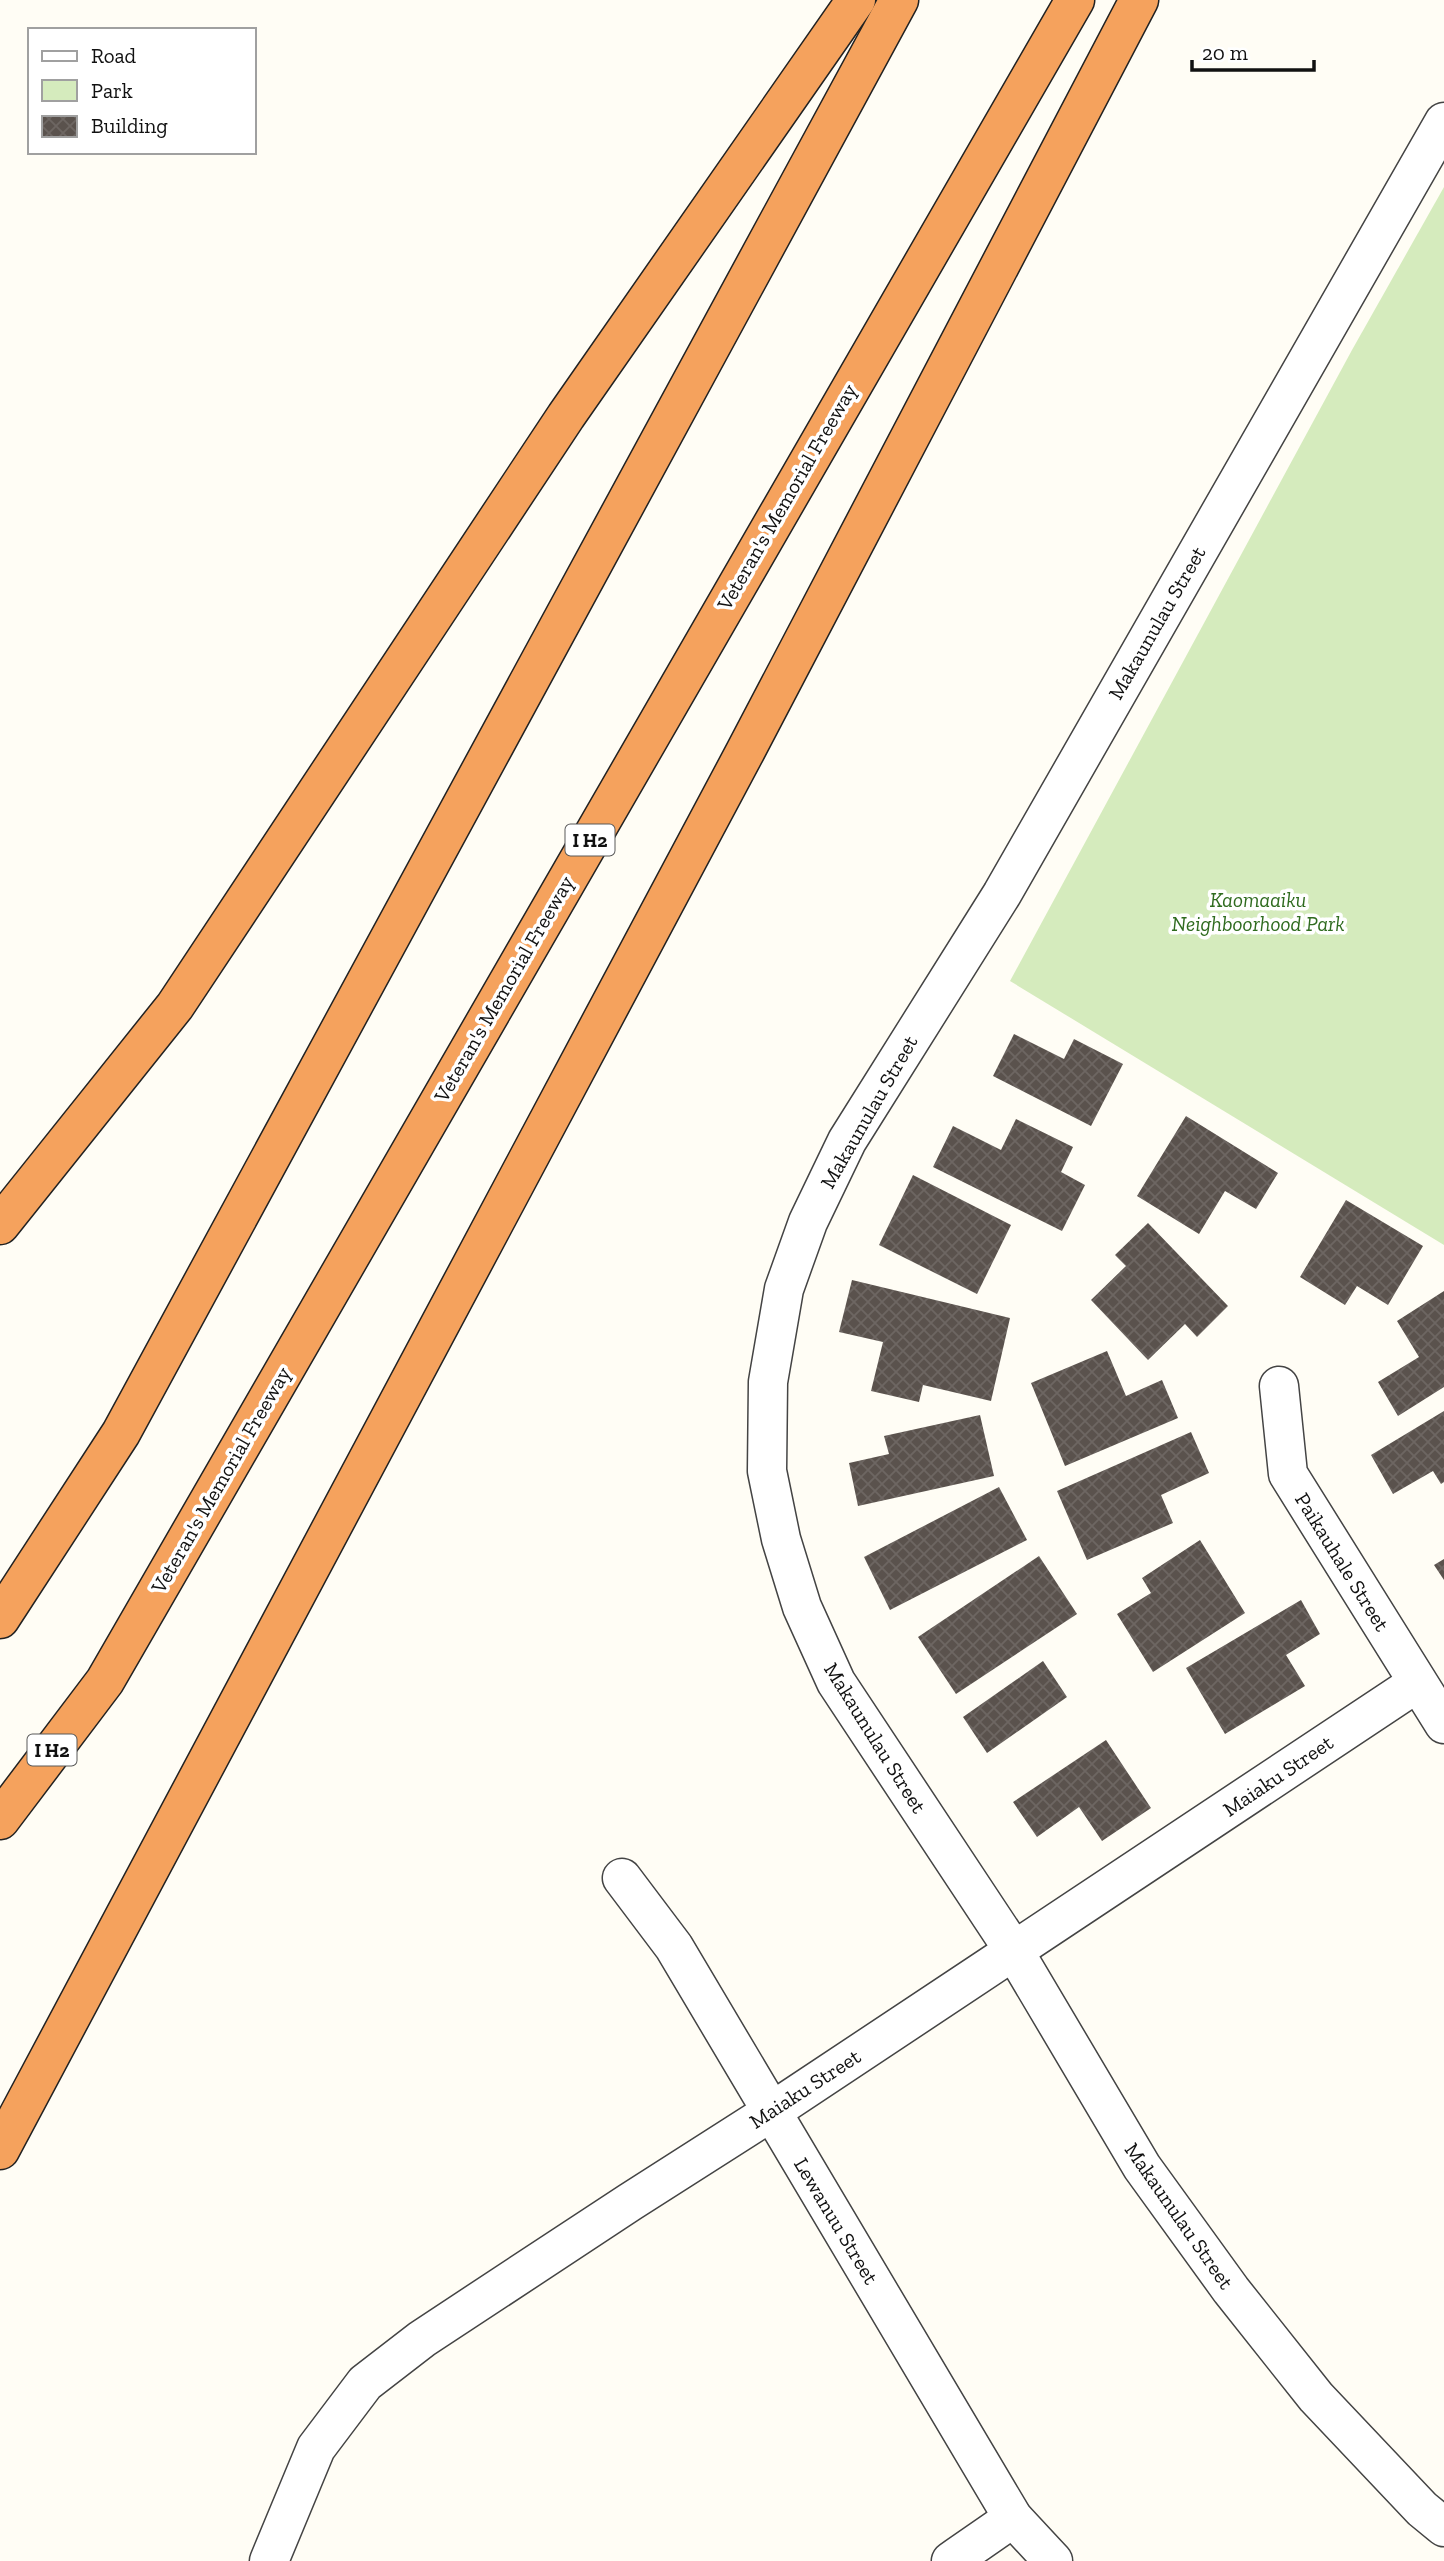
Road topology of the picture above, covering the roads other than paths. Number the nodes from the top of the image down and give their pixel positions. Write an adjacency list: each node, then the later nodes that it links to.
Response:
1 (856, 0): 6 (highway)
2 (899, 0): 8 (highway)
3 (1074, 0): 9 (highway, Veteran's Memorial Freeway / I H2)
4 (1139, 0): 17 (highway)
5 (1444, 122): 15 (street, Makaunulau Street)
6 (0, 1225)
7 (1279, 1386): 10 (street, Paikauhale Street)
8 (0, 1619)
9 (105, 1681): 12 (highway, Veteran's Memorial Freeway / I H2); 13 (highway)
10 (1417, 1684): 11 (street, Paikauhale Street); 15 (street, Maiaku Street)
11 (1444, 1724)
12 (0, 1820)
13 (0, 1841)
14 (622, 1878): 16 (street, Lewanuu Street)
15 (1014, 1951): 16 (street, Maiaku Street); 19 (street, Makaunulau Street)
16 (771, 2112): 18 (street, Lewanuu Street); 20 (street, Maiaku Street)
17 (0, 2150)
18 (1013, 2518): 21 (street); 22 (street, Lewanuu Street)
19 (1444, 2527)
20 (269, 2561)
21 (951, 2561)
22 (1054, 2561)

